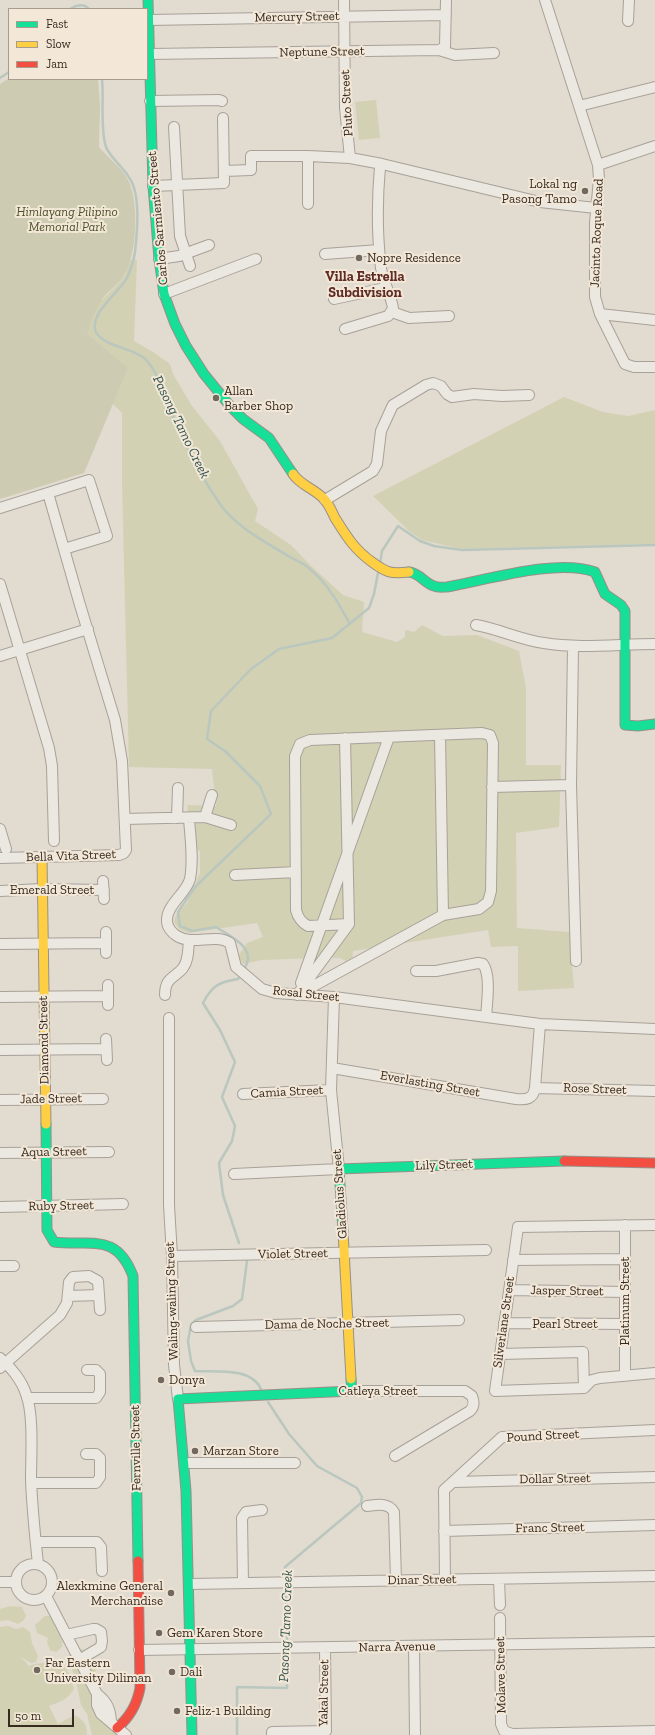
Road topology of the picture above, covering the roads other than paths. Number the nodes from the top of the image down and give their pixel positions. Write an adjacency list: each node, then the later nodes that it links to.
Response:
1 (148, 0): 8 (street, Carlos Sarmiento Street)
2 (344, 0): 7 (street, Pluto Street)
3 (446, 0): 6 (street)
4 (545, 0): 17 (street, Jacinto Roque Road)
5 (629, 0): 9 (street)
6 (446, 15): 7 (street, Mercury Street); 10 (street)
7 (344, 17): 8 (street, Mercury Street); 11 (street, Pluto Street)
8 (148, 20): 13 (street, Carlos Sarmiento Street)
9 (628, 21)
10 (439, 50): 11 (street, Neptune Street); 12 (street, Neptune Street)
11 (344, 51): 13 (street, Neptune Street); 22 (street, Pluto Street)
12 (494, 53)
13 (149, 54): 15 (street, Carlos Sarmiento Street)
14 (655, 87): 17 (street)
15 (150, 101): 16 (street); 27 (street, Carlos Sarmiento Street)
16 (222, 101)
17 (579, 106): 24 (street, Jacinto Roque Road)
18 (223, 118): 25 (street)
19 (174, 127): 26 (street)
20 (655, 146): 24 (street)
21 (308, 156): 22 (street); 25 (street); 28 (street)
22 (350, 158): 23 (street)
23 (382, 164): 29 (street); 31 (street)
24 (598, 165): 29 (street, Jacinto Roque Road)
25 (224, 171): 26 (street)
26 (177, 185): 27 (street); 32 (street)
27 (153, 186): 34 (street, Carlos Sarmiento Street)
28 (308, 204)
29 (596, 208): 41 (street, Jacinto Roque Road)
30 (209, 245): 32 (street)
31 (379, 250): 33 (street); 37 (street)
32 (186, 254): 34 (street); 36 (street)
33 (325, 254)
34 (159, 259): 38 (street, Carlos Sarmiento Street)
35 (256, 259): 38 (street)
36 (190, 266)
37 (386, 288): 39 (street); 40 (street)
38 (164, 294): 48 (street, Carlos Sarmiento Street)
39 (334, 299)
40 (392, 312): 42 (street); 44 (street)
41 (600, 314): 43 (street); 45 (street, Jacinto Roque Road)
42 (449, 316)
43 (655, 320)
44 (345, 329)
45 (655, 367)
46 (529, 395): 48 (street)
47 (48, 492): 49 (street); 50 (street, Bella Vita Street); 50 (street)
48 (325, 500): 54 (street, Carlos Sarmiento Street)
49 (0, 508)
50 (64, 549): 53 (street, Bella Vita Street)
51 (0, 584): 57 (street)
52 (476, 625): 56 (street)
53 (88, 629): 57 (street); 67 (street, Bella Vita Street)
54 (626, 644): 55 (street); 56 (street); 59 (street)
55 (655, 644)
56 (573, 646): 63 (street)
57 (20, 650): 58 (street); 73 (street)
58 (0, 656)
59 (655, 724)
60 (440, 735): 61 (street); 64 (street); 82 (street)
61 (389, 737): 62 (street); 92 (street)
62 (345, 738): 77 (street); 83 (street)
63 (571, 785): 64 (street); 88 (street)
64 (492, 787): 82 (street)
65 (178, 788): 69 (street)
66 (212, 795): 68 (street)
67 (125, 816): 69 (street); 75 (street, Bella Vita Street)
68 (205, 817): 70 (street); 71 (street)
69 (177, 818): 70 (street)
70 (189, 818): 85 (street, Rosal Street)
71 (231, 825)
72 (0, 829): 74 (street)
73 (54, 841)
74 (6, 849)
75 (42, 857): 76 (street, Bella Vita Street); 79 (street, Diamond Street)
76 (0, 858)
77 (296, 872): 78 (street); 83 (street)
78 (235, 875)
79 (42, 889): 80 (street, Emerald Street); 81 (street, Emerald Street); 87 (street, Diamond Street)
80 (104, 890)
81 (0, 891)
82 (443, 915): 92 (street)
83 (349, 924): 92 (street)
84 (106, 932): 87 (street)
85 (189, 940): 91 (street); 92 (street, Rosal Street)
86 (0, 944): 87 (street)
87 (43, 944): 94 (street, Diamond Street)
88 (576, 961)
89 (416, 971): 96 (street)
90 (108, 985): 94 (street)
91 (165, 995)
92 (297, 995): 95 (street, Rosal Street)
93 (0, 997): 94 (street)
94 (44, 997): 101 (street, Diamond Street)
95 (334, 997): 96 (street, Rosal Street); 103 (street, Gladiolus Street)
96 (486, 1017): 98 (street, Rosal Street)
97 (169, 1018): 125 (street, Waling-waling Street)
98 (540, 1024): 99 (street, Rosal Street); 104 (street)
99 (655, 1029)
100 (0, 1050): 101 (street)
101 (44, 1050): 102 (street); 110 (street, Diamond Street)
102 (107, 1060)
103 (332, 1068): 104 (street, Everlasting Street); 105 (street, Gladiolus Street)
104 (535, 1088): 106 (street, Rose Street)
105 (331, 1090): 107 (street, Camia Street); 115 (street, Gladiolus Street)
106 (655, 1091)
107 (243, 1094)
108 (102, 1099): 110 (street, Jade Street)
109 (0, 1100): 110 (street, Jade Street)
110 (45, 1100): 113 (street, Diamond Street)
111 (109, 1152): 113 (street, Aqua Street)
112 (0, 1153): 113 (street, Aqua Street)
113 (45, 1153): 118 (street, Diamond Street)
114 (655, 1163): 115 (street, Lily Street)
115 (339, 1169): 116 (street, Lily Street); 124 (street, Gladiolus Street)
116 (234, 1174)
117 (123, 1204): 118 (street, Ruby Street)
118 (46, 1206): 119 (street, Ruby Street); 120 (street, Diamond Street)
119 (0, 1207)
120 (46, 1224): 180 (street, Fernville Street)
121 (625, 1225): 122 (street, Silverlane Street); 126 (street, Platinum Street); 127 (street, Silverlane Street)
122 (655, 1225)
123 (486, 1250): 124 (street, Violet Street)
124 (344, 1253): 125 (street, Violet Street); 137 (street, Gladiolus Street)
125 (172, 1256): 148 (street, Waling-waling Street)
126 (625, 1259): 127 (street); 131 (street, Platinum Street)
127 (513, 1260): 130 (street, Silverlane Street)
128 (0, 1266): 129 (street)
129 (14, 1266)
130 (509, 1290): 131 (street, Jasper Street); 136 (street, Silverlane Street)
131 (625, 1292): 138 (street, Platinum Street)
132 (99, 1295): 133 (street); 133 (street); 134 (street)
133 (68, 1296): 141 (street)
134 (100, 1310)
135 (459, 1320): 137 (street, Dama de Noche Street)
136 (504, 1323): 138 (street, Pearl Street); 140 (street, Silverlane Street)
137 (349, 1324): 139 (street, Dama de Noche Street); 146 (street, Gladiolus Street)
138 (625, 1324): 144 (street, Platinum Street)
139 (196, 1327)
140 (500, 1354): 145 (street); 145 (street, Silverlane Street)
141 (2, 1363): 147 (street)
142 (87, 1370): 147 (street)
143 (655, 1373): 144 (street, Silverlane Street)
144 (625, 1376): 145 (street, Silverlane Street)
145 (584, 1388)
146 (352, 1391): 148 (street, Catleya Street); 151 (street, Catleya Street)
147 (27, 1398): 156 (street)
148 (178, 1399): 152 (street, Waling-waling Street)
149 (655, 1430): 155 (street, Pound Street)
150 (86, 1454): 156 (street)
151 (395, 1456)
152 (184, 1463): 153 (street); 171 (street, Waling-waling Street)
153 (295, 1463)
154 (655, 1478): 155 (street, Dollar Street)
155 (454, 1482): 160 (street, Pound Street)
156 (31, 1483): 161 (street)
157 (367, 1506): 166 (street)
158 (262, 1510): 170 (street)
159 (655, 1525): 160 (street, Franc Street)
160 (444, 1530): 167 (street, Pound Street)
161 (36, 1542): 162 (street); 163 (street)
162 (38, 1564): 169 (street); 172 (street)
163 (102, 1571)
164 (655, 1576): 165 (street, Dinar Street)
165 (499, 1579): 167 (street, Dinar Street); 173 (street)
166 (396, 1580): 167 (street, Dinar Street); 170 (street, Dinar Street)
167 (445, 1580)
168 (0, 1582): 169 (street)
169 (16, 1582): 172 (street)
170 (243, 1583): 171 (street, Dinar Street)
171 (190, 1584): 181 (street, Waling-waling Street)
172 (46, 1596): 175 (street)
173 (500, 1606)
174 (500, 1618): 177 (street, Molave Street)
175 (66, 1635): 182 (street); 182 (street)
176 (655, 1642): 177 (street, Narra Avenue)
177 (501, 1645): 178 (street, Narra Avenue); 184 (street, Molave Street)
178 (414, 1646): 179 (street, Narra Avenue); 188 (street)
179 (325, 1648): 181 (street, Narra Avenue); 187 (street, Yakal Street)
180 (139, 1650): 181 (street, Narra Avenue); 183 (street, Fernville Street)
181 (190, 1650): 186 (street, Waling-waling Street)
182 (79, 1660): 183 (street)
183 (114, 1725): 185 (street)
184 (655, 1731)
185 (126, 1735)
186 (192, 1735)
187 (272, 1735)
188 (415, 1735)

